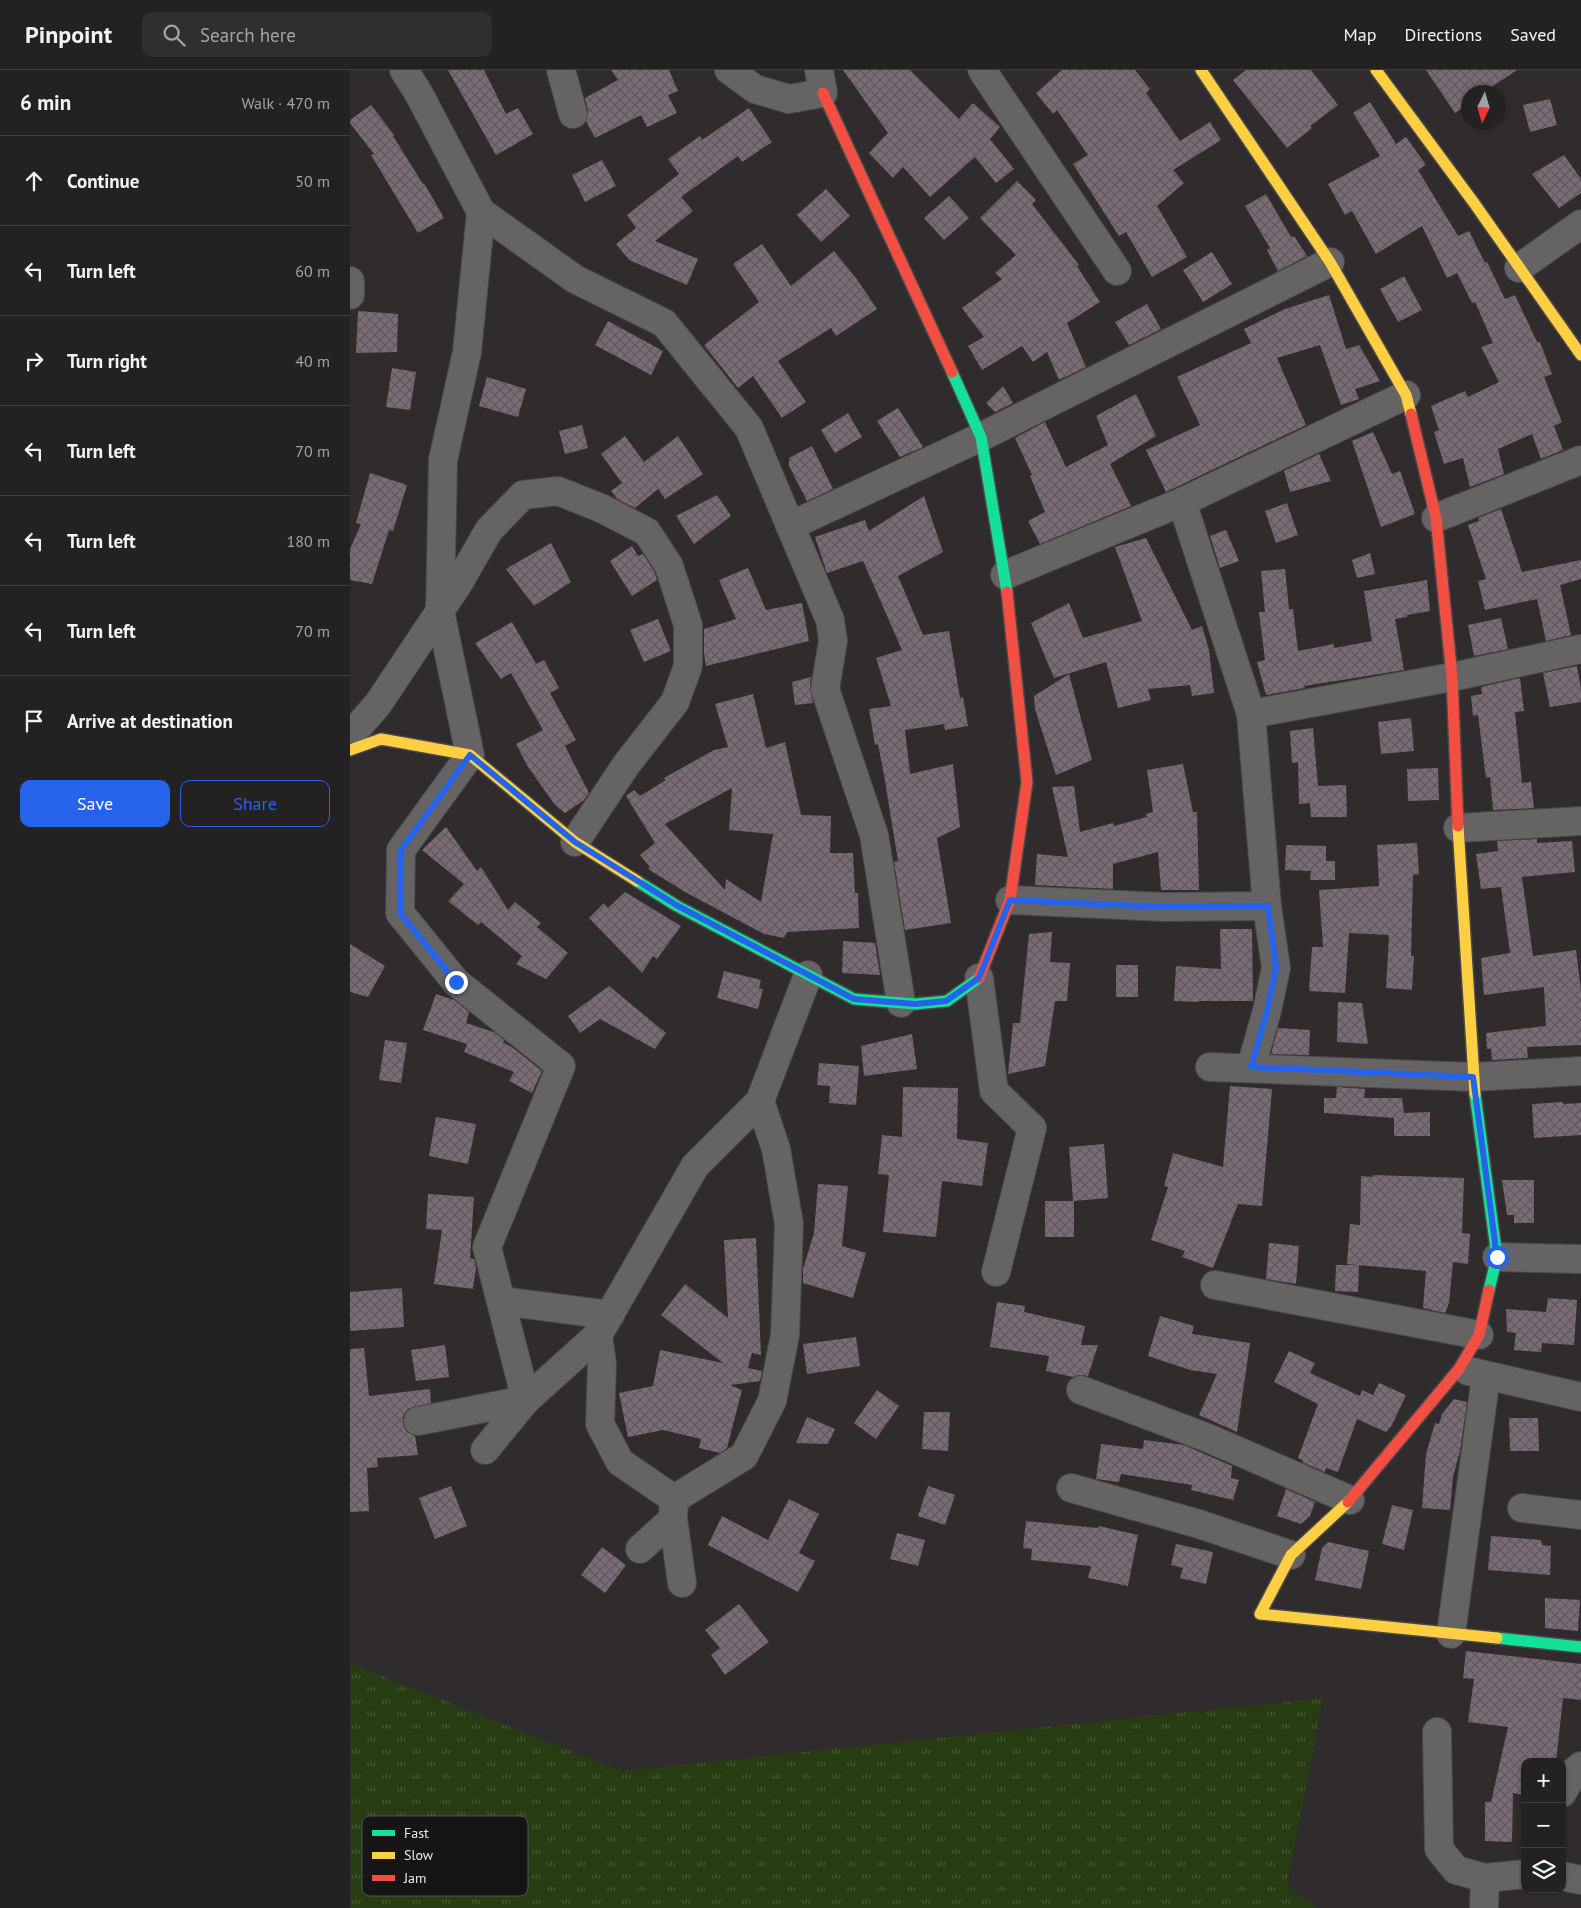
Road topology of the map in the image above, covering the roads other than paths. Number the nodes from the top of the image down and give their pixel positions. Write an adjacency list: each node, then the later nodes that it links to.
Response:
1 (404, 70): 9 (street)
2 (561, 70): 8 (street)
3 (729, 70): 7 (street)
4 (982, 70): 13 (street)
5 (1201, 70): 11 (street)
6 (1376, 70): 12 (street)
7 (821, 82): 18 (street)
8 (573, 114)
9 (481, 212): 22 (street); 24 (street)
10 (1581, 224): 12 (street)
11 (1330, 262): 17 (street); 18 (street)
12 (1520, 268): 16 (street)
13 (1117, 271)
14 (350, 281): 15 (street)
15 (350, 295)
16 (1581, 355)
17 (1406, 395): 20 (street); 21 (street)
18 (981, 438): 22 (street); 23 (street)
19 (1581, 460): 21 (street)
20 (1182, 502): 23 (street); 27 (street)
21 (1436, 518): 26 (street)
22 (790, 526): 38 (street)
23 (1005, 575): 34 (street)
24 (440, 611): 28 (street); 30 (street); 33 (street)
25 (1581, 649): 26 (street)
26 (1452, 677): 27 (street); 32 (street)
27 (1251, 714): 35 (street)
28 (350, 736)
29 (350, 750): 30 (street)
30 (470, 755): 33 (street); 48 (street)
31 (1581, 821): 32 (street)
32 (1458, 828): 42 (street)
33 (575, 842): 36 (street)
34 (1010, 900): 35 (street); 37 (street)
35 (1268, 906): 40 (street)
36 (808, 975): 38 (street); 43 (street)
37 (979, 978): 38 (street); 46 (street)
38 (901, 1003)
39 (1210, 1067): 40 (street)
40 (1251, 1067): 42 (street)
41 (1581, 1070): 42 (street)
42 (1473, 1077): 44 (street)
43 (760, 1101): 49 (street); 61 (street)
44 (1497, 1257): 45 (street); 50 (street)
45 (1581, 1259)
46 (996, 1272)
47 (1214, 1285): 50 (street)
48 (501, 1301): 49 (street); 55 (street)
49 (604, 1325): 55 (street); 61 (street)
50 (1479, 1335): 51 (street)
51 (1459, 1369): 52 (street); 59 (street)
52 (1486, 1376): 54 (street); 66 (street)
53 (1081, 1390): 59 (street)
54 (1581, 1397)
55 (526, 1400): 56 (street); 57 (street)
56 (418, 1421)
57 (486, 1450)
58 (1071, 1488): 64 (street)
59 (1350, 1500): 64 (street)
60 (1522, 1508): 62 (street)
61 (674, 1509): 63 (street); 65 (street)
62 (1581, 1515)
63 (640, 1549)
64 (1291, 1555): 66 (street)
65 (682, 1583)
66 (1451, 1634): 67 (street)
67 (1581, 1647)
68 (1437, 1732): 73 (street)
69 (1581, 1766): 70 (street)
70 (1566, 1787)
71 (1521, 1874): 73 (street)
72 (1566, 1877): 74 (street)
73 (1486, 1878): 75 (street)
74 (1581, 1880)
75 (1484, 1908)

